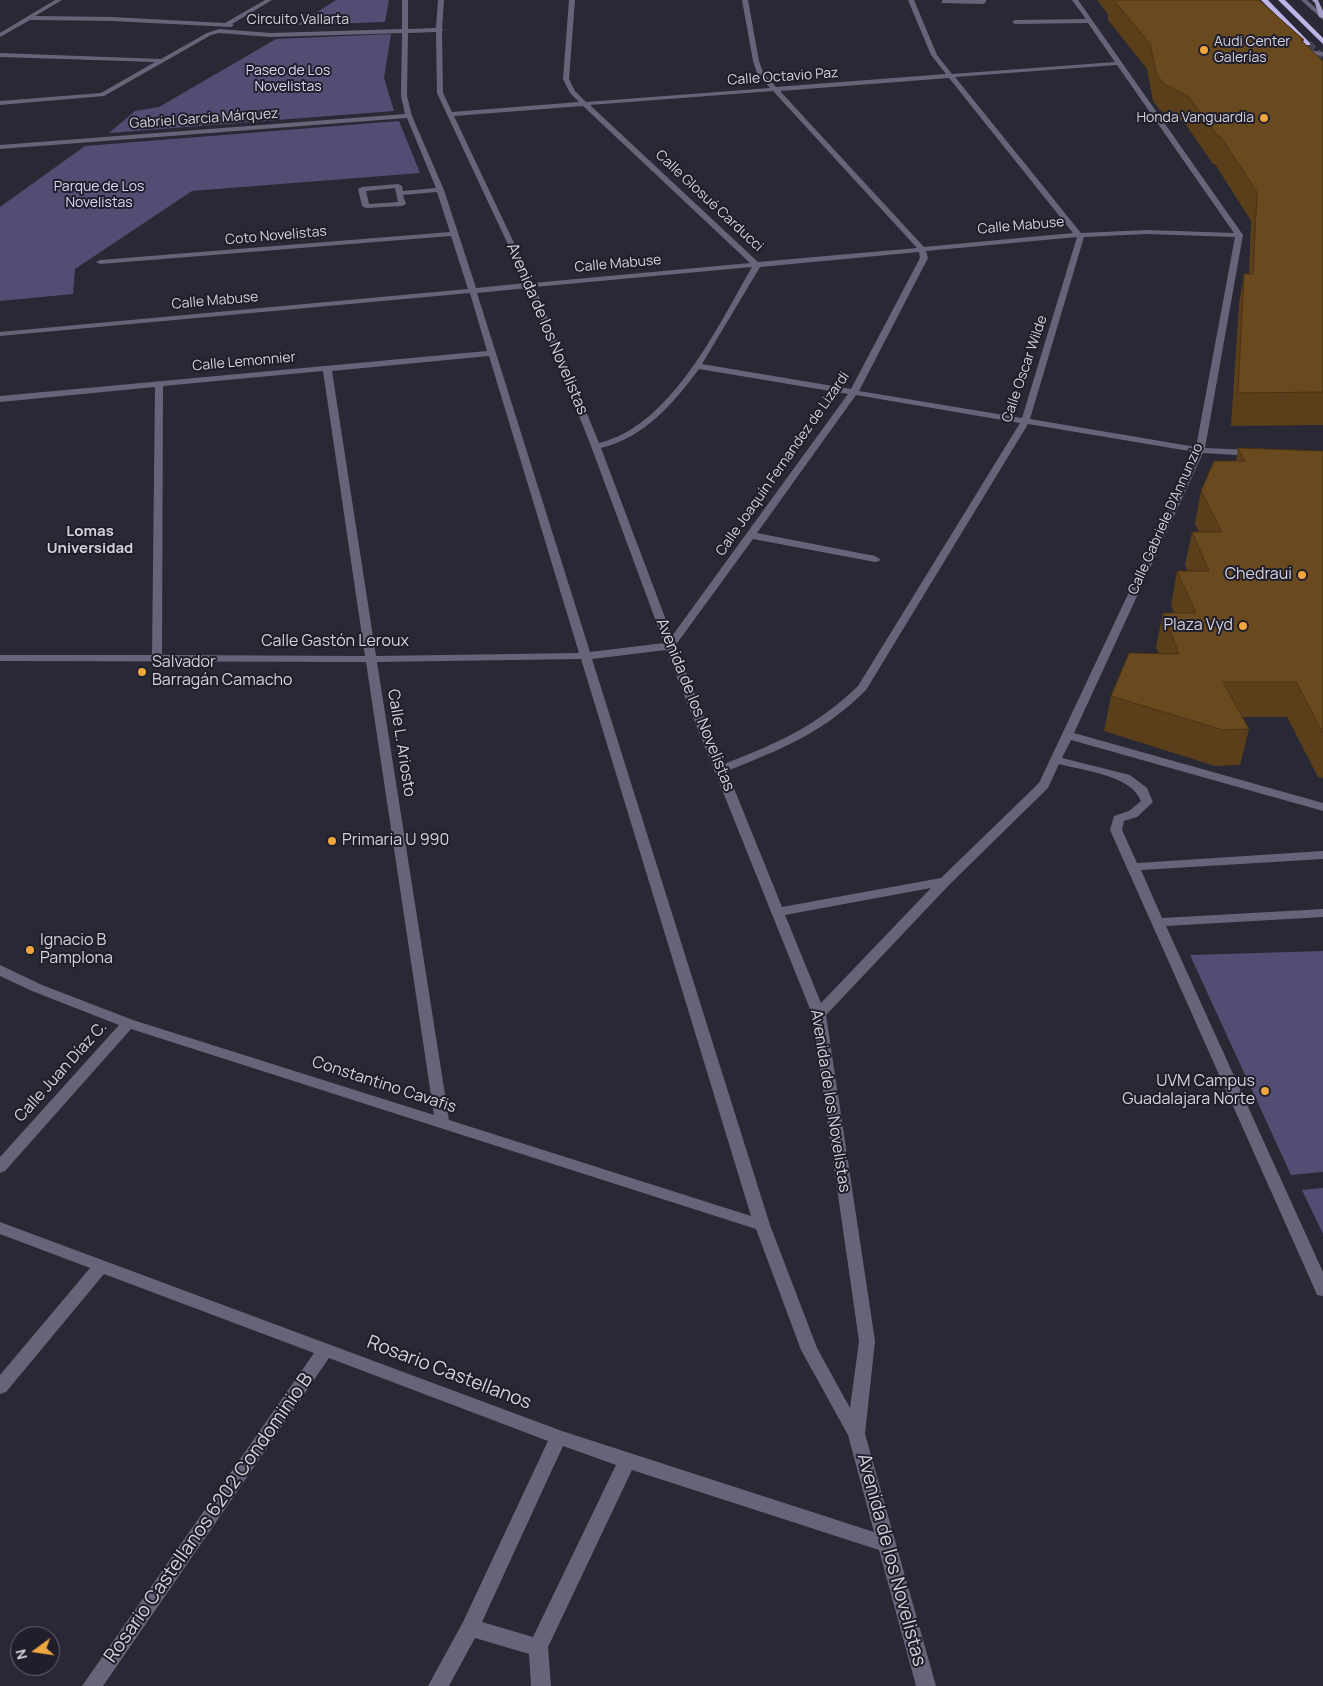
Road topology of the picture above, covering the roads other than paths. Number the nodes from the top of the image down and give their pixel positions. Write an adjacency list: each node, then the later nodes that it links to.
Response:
1 (59, 0): 15 (street)
2 (269, 0): 19 (street, Circuito Vallarta)
3 (405, 0): 21 (street, Avenida de los Novelistas)
4 (441, 0): 20 (street, Avenida de los Novelistas)
5 (572, 0): 35 (street, Calle Glosué Carducci)
6 (745, 0): 33 (street)
7 (911, 0): 32 (street)
8 (983, 0): 14 (street)
9 (1075, 0): 17 (street)
10 (1264, 0): 24 (highway)
11 (1281, 0): 23 (highway)
12 (1304, 0): 16 (street)
13 (1315, 0): 16 (main road)
14 (942, 2)
15 (28, 18): 19 (street, Circuito Vallarta); 22 (street)
16 (1322, 18)
17 (1089, 21): 18 (street); 31 (street)
18 (1015, 22)
19 (226, 24): 21 (street, Circuito Vallarta)
20 (440, 27): 21 (street, Circuito Vallarta); 36 (street, Avenida de los Novelistas)
21 (405, 28): 29 (street, Circuito Vallarta); 37 (street, Avenida de los Novelistas)
22 (0, 35)
23 (1323, 42)
24 (1308, 44)
25 (1323, 54): 28 (street)
26 (0, 55): 29 (street)
27 (1323, 58): 30 (street)
28 (1301, 59)
29 (163, 61): 34 (street, Circuito Vallarta)
30 (1310, 61)
31 (1119, 63): 32 (street, Calle Octavio Paz); 43 (street)
32 (952, 76): 33 (street, Calle Octavio Paz); 42 (street)
33 (775, 90): 35 (street, Calle Octavio Paz); 44 (street)
34 (0, 103)
35 (584, 104): 36 (street, Calle Octavio Paz); 46 (street, Calle Glosué Carducci)
36 (448, 114): 47 (street, Avenida de los Novelistas)
37 (409, 116): 38 (street, Gabriel Garcia Márquez); 39 (street, Avenida de los Novelistas)
38 (0, 147)
39 (440, 190): 40 (street); 41 (street, Avenida de los Novelistas)
40 (399, 193): 40 (street)
41 (454, 234): 45 (street, Coto Novelistas); 48 (street, Avenida de los Novelistas)
42 (1078, 234): 43 (street, Calle Mabuse); 44 (street, Calle Mabuse); 56 (street, Calle Oscar Wilde)
43 (1238, 235): 58 (street, Calle Gabriele D'Annunzio)
44 (922, 249): 46 (street, Calle Mabuse); 54 (street, Calle Joaquín Fernandez de Lizardi)
45 (100, 262)
46 (757, 265): 47 (street, Calle Mabuse); 51 (street, Calle Glosué Carducci)
47 (531, 286): 48 (street, Calle Mabuse); 57 (street, Avenida de los Novelistas)
48 (473, 291): 49 (street, Calle Mabuse); 50 (street, Avenida de los Novelistas)
49 (0, 334)
50 (492, 352): 52 (street, Calle Lemonnier); 63 (street, Avenida de los Novelistas)
51 (696, 366): 54 (street); 57 (street, Calle Glosué Carducci)
52 (327, 368): 53 (street, Calle Lemonnier); 66 (street, Calle L. Ariosto)
53 (159, 384): 55 (street, Calle Lemonnier); 65 (street)
54 (854, 392): 56 (street); 60 (street, Calle Joaquín Fernandez de Lizardi)
55 (0, 399)
56 (1025, 421): 58 (street); 69 (street, Calle Oscar Wilde)
57 (596, 446): 62 (street, Avenida de los Novelistas)
58 (1200, 450): 59 (street); 67 (street, Calle Gabriele D'Annunzio)
59 (1266, 454)
60 (750, 535): 61 (street); 62 (street, Calle Joaquín Fernandez de Lizardi)
61 (875, 559)
62 (670, 646): 63 (street, Calle Gastón Leroux); 69 (street, Avenida de los Novelistas)
63 (586, 656): 66 (street, Calle Gastón Leroux); 82 (street, Avenida de los Novelistas)
64 (0, 658): 65 (street, Calle Gastón Leroux)
65 (157, 658): 66 (street, Calle Gastón Leroux)
66 (371, 659): 80 (street, Calle L. Ariosto)
67 (1067, 735): 68 (street, Calle Gabriele D'Annunzio); 70 (street)
68 (1056, 760): 72 (street); 73 (street, Calle Gabriele D'Annunzio)
69 (721, 769): 74 (street, Avenida de los Novelistas)
70 (1323, 807)
71 (1322, 856): 72 (street)
72 (1133, 867): 76 (street)
73 (945, 881): 74 (street); 78 (street, Calle Gabriele D'Annunzio)
74 (779, 912): 78 (street, Avenida de los Novelistas)
75 (1323, 913): 76 (street)
76 (1158, 922): 85 (street)
77 (0, 970): 79 (street, Constantino Cavafis)
78 (819, 1014): 88 (street, Avenida de los Novelistas)
79 (128, 1023): 80 (street, Constantino Cavafis); 81 (street, Calle Juan Díaz C.)
80 (442, 1122): 82 (street, Constantino Cavafis)
81 (0, 1167)
82 (762, 1225): 88 (street, Avenida de los Novelistas)
83 (0, 1228): 84 (street, Rosario Castellanos)
84 (101, 1266): 86 (street, Rosario Castellanos); 87 (street)
85 (1323, 1290)
86 (326, 1349): 89 (street, Rosario Castellanos); 94 (street, Rosario Castellanos 6202 Condominio B)
87 (0, 1387)
88 (856, 1434): 91 (street, Avenida de los Novelistas)
89 (558, 1437): 90 (street, Rosario Castellanos); 92 (street)
90 (626, 1460): 91 (street, Rosario Castellanos); 93 (street)
91 (887, 1544): 97 (street, Avenida de los Novelistas)
92 (470, 1628): 93 (street); 95 (street)
93 (538, 1647): 96 (street)
94 (92, 1686)
95 (438, 1686)
96 (541, 1686)
97 (926, 1686)

